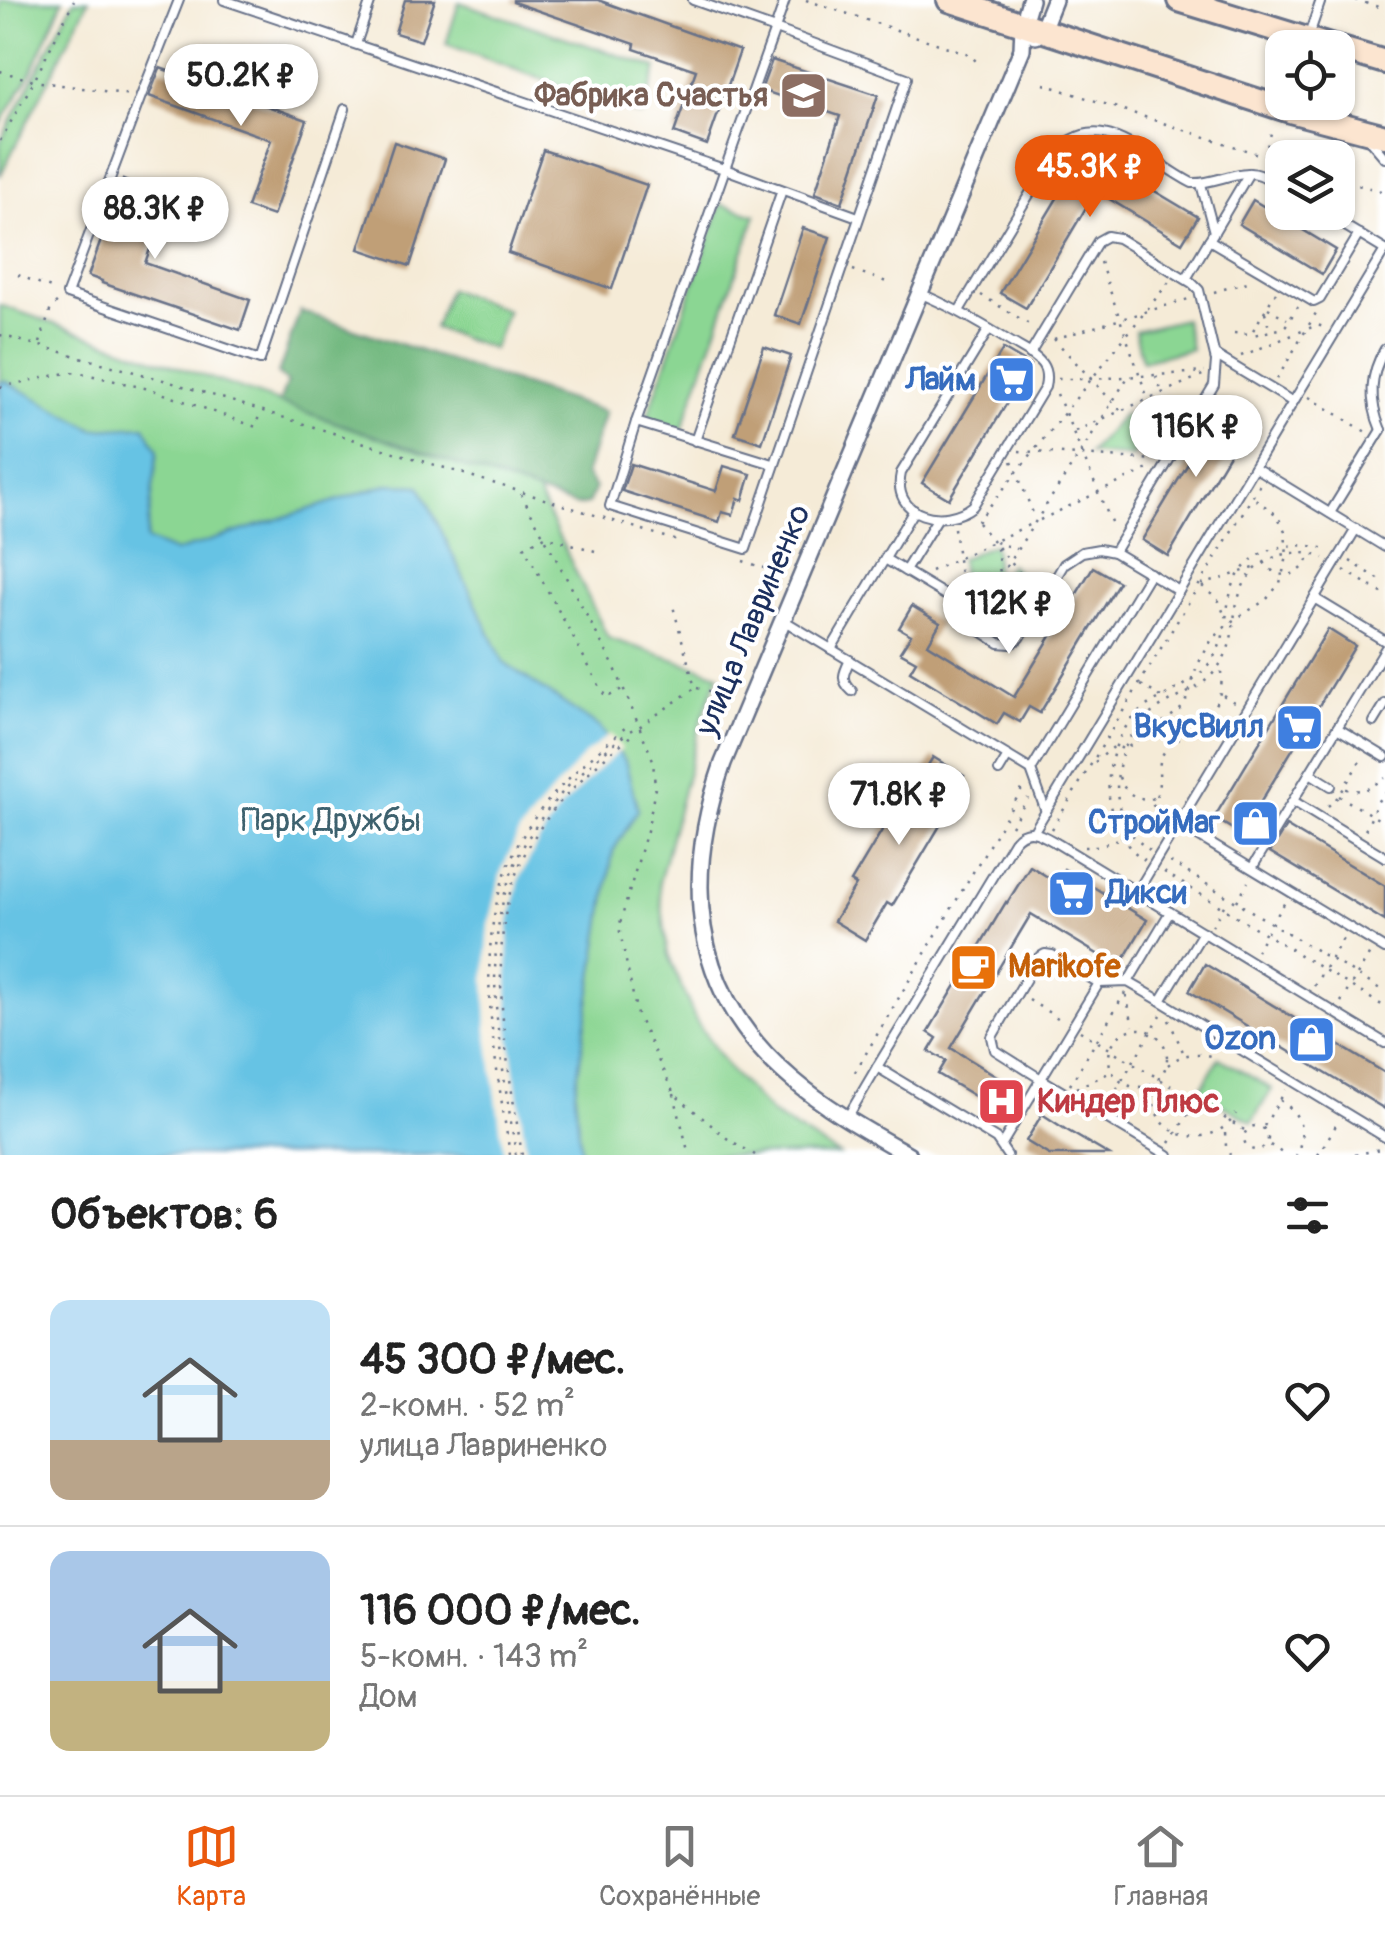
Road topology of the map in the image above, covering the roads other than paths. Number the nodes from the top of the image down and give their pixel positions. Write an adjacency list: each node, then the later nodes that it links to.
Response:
1 (180, 0): 18 (lane)
2 (224, 0): 15 (lane)
3 (371, 0): 15 (lane)
4 (693, 0): 12 (lane)
5 (785, 0): 12 (lane)
6 (948, 0): 11 (main road)
7 (1030, 0): 11 (street)
8 (1054, 0): 11 (street)
9 (1180, 0): 13 (main road)
10 (1321, 0): 14 (lane)
11 (1033, 27): 19 (main road); 32 (street, улица Лавриненко)
12 (775, 29): 21 (lane); 26 (lane)
13 (1278, 30)
14 (1311, 30)
15 (356, 44): 21 (lane)
16 (1355, 53): 17 (main road)
17 (1385, 62)
18 (345, 109)
19 (1373, 134): 20 (lane)
20 (1385, 158)
21 (724, 169): 25 (lane); 39 (lane)
22 (1249, 173): 23 (lane); 24 (lane); 29 (lane)
23 (1265, 178)
24 (1201, 184): 29 (lane); 33 (lane)
25 (782, 190): 26 (lane); 41 (lane)
26 (858, 217): 42 (lane)
27 (1352, 230): 28 (lane)
28 (1359, 234): 29 (lane); 30 (lane)
29 (1211, 236): 31 (lane)
30 (1385, 250): 38 (lane)
31 (1186, 279): 36 (lane); 37 (lane)
32 (919, 293): 33 (lane); 55 (street, улица Лавриненко)
33 (959, 311): 34 (lane)
34 (988, 328): 36 (lane); 44 (lane)
35 (1385, 349): 40 (lane)
36 (1030, 354): 46 (lane)
37 (1215, 355): 38 (lane); 49 (lane)
38 (1293, 402): 43 (lane)
39 (636, 422): 41 (lane); 42 (lane)
40 (1381, 434): 45 (lane)
41 (696, 441): 42 (lane)
42 (774, 464)
43 (1254, 467): 45 (lane); 53 (lane)
44 (914, 510): 46 (lane); 50 (lane)
45 (1330, 513): 47 (lane)
46 (937, 518): 51 (lane)
47 (1356, 529): 48 (lane); 54 (lane)
48 (1385, 547)
49 (1114, 552): 51 (lane); 52 (lane)
50 (885, 559): 51 (lane); 57 (lane)
51 (905, 571)
52 (1150, 574): 53 (lane); 66 (lane)
53 (1179, 591): 70 (lane)
54 (1314, 598): 56 (lane); 71 (lane)
55 (783, 620): 57 (lane); 85 (street, улица Лавриненко)
56 (1385, 645): 62 (lane)
57 (831, 648): 58 (lane)
58 (850, 660): 59 (lane); 63 (lane)
59 (852, 691)
60 (1385, 704): 61 (lane)
61 (1374, 722)
62 (1337, 728): 64 (lane); 67 (lane)
63 (1008, 756): 65 (lane); 66 (lane)
64 (1385, 757)
65 (998, 771)
66 (1032, 772): 70 (lane)
67 (1310, 773): 68 (lane); 69 (lane)
68 (1331, 786)
69 (1293, 801): 73 (lane); 74 (lane)
70 (1044, 816): 72 (lane)
71 (1178, 824): 74 (lane); 75 (lane)
72 (1034, 831): 75 (lane); 83 (lane)
73 (1385, 856)
74 (1254, 869): 78 (lane)
75 (1137, 892): 76 (lane)
76 (1170, 912): 77 (lane); 80 (lane)
77 (1205, 933): 81 (lane); 82 (lane)
78 (1381, 946)
79 (1099, 983): 80 (lane); 84 (lane); 84 (lane)
80 (1130, 983): 81 (lane)
81 (1161, 1002): 86 (lane)
82 (1385, 1043)
83 (877, 1067): 85 (lane); 87 (lane)
84 (1042, 1078): 87 (lane); 88 (lane)
85 (847, 1118): 89 (street, улица Лавриненко)
86 (1385, 1137)
87 (1002, 1144): 90 (lane)
88 (1166, 1154)
89 (908, 1155)
90 (1008, 1155)

